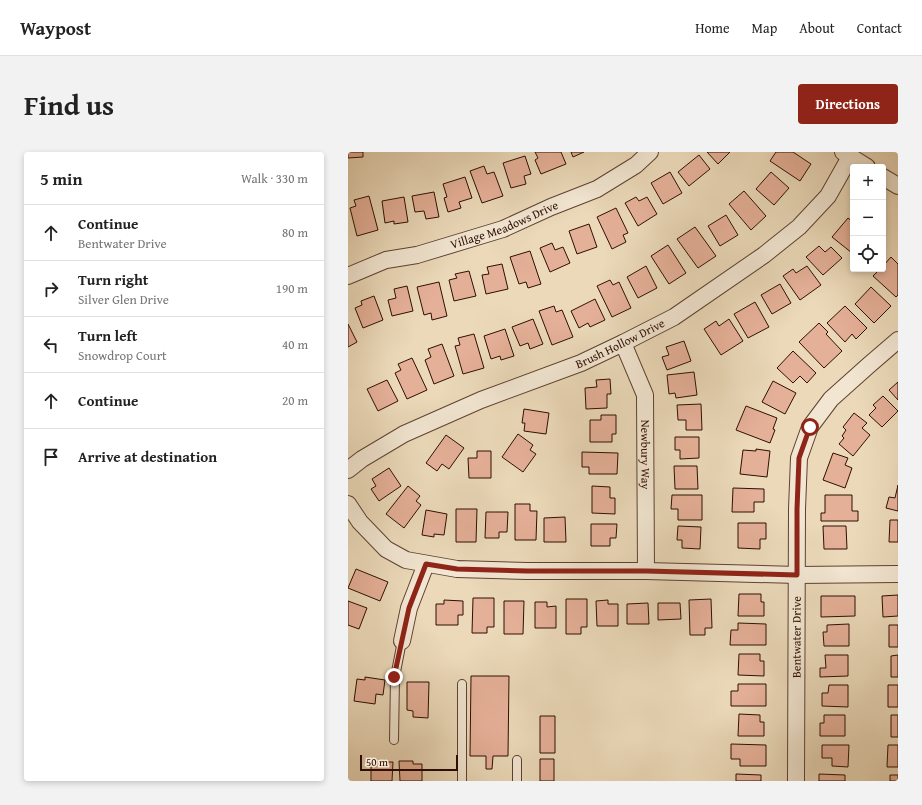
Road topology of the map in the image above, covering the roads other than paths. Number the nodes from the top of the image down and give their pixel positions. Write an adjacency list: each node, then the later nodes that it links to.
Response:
1 (650, 152): 6 (street, Village Meadows Drive)
2 (846, 154): 3 (street); 8 (street, Brush Hollow Drive)
3 (862, 164)
4 (886, 179): 5 (street)
5 (898, 186)
6 (348, 276)
7 (898, 340): 14 (street, Bentwater Drive)
8 (623, 343): 9 (street, Brush Hollow Drive); 12 (street, Newbury Way)
9 (348, 470)
10 (348, 504): 11 (street)
11 (426, 564): 12 (street); 15 (street)
12 (646, 571): 14 (street)
13 (898, 574): 14 (street)
14 (797, 575): 21 (street, Bentwater Drive)
15 (402, 641): 17 (lane)
16 (462, 684): 19 (lane)
17 (394, 740)
18 (517, 760): 20 (lane)
19 (462, 781)
20 (517, 781)
21 (796, 781)

